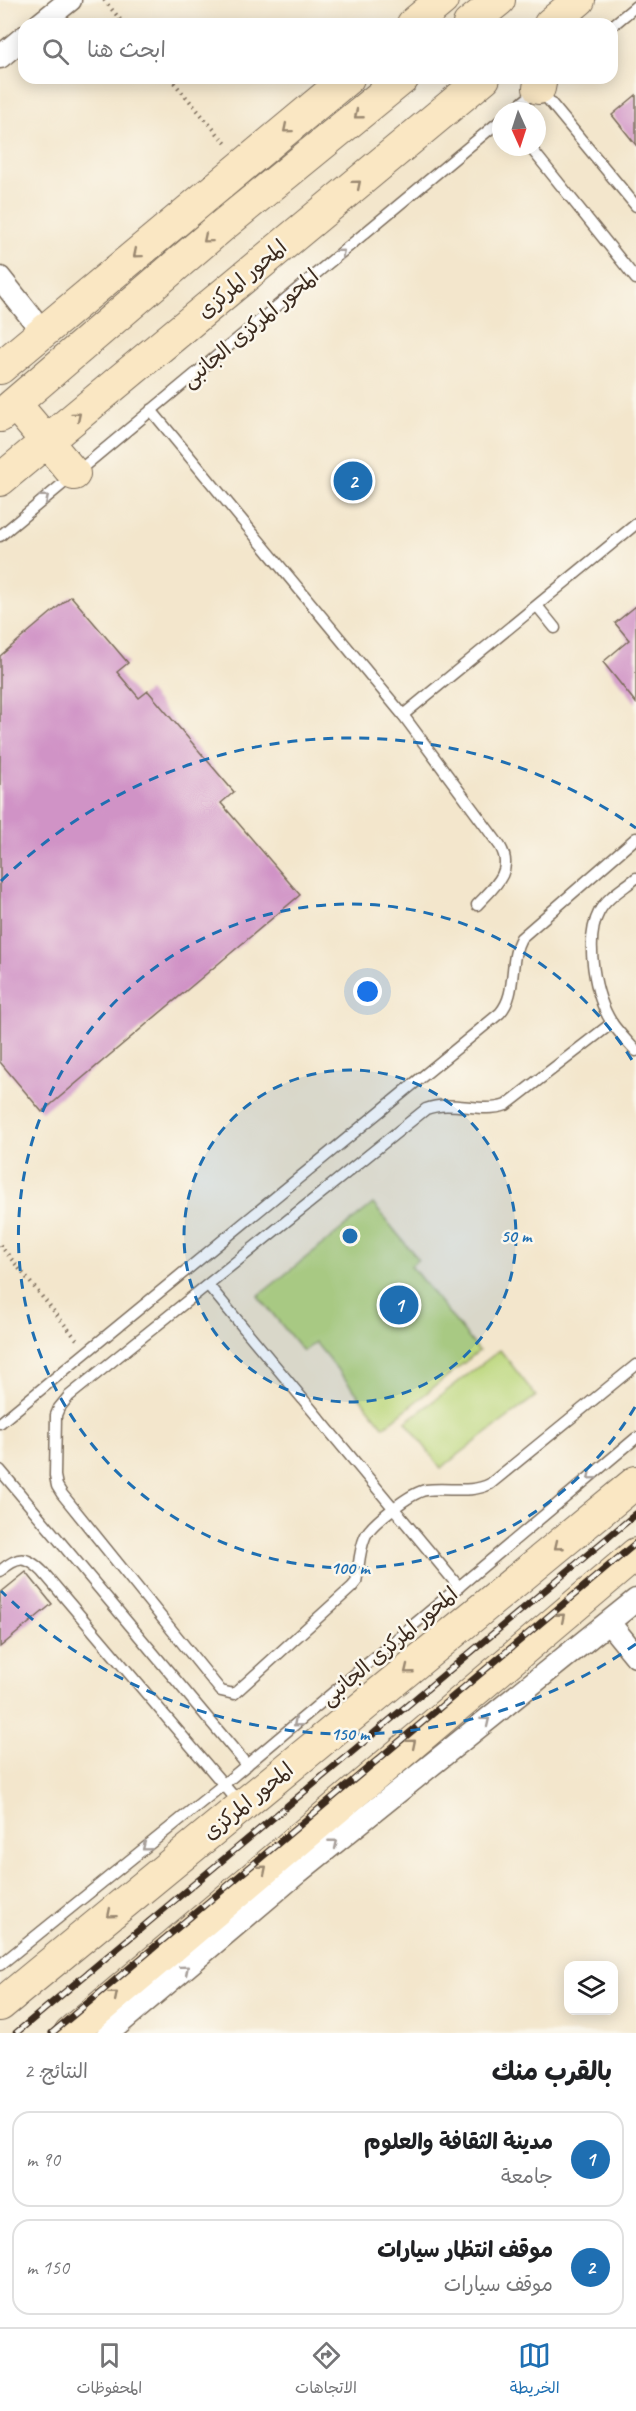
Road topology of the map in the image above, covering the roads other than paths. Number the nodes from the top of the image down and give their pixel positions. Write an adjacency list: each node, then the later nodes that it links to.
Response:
1 (69, 0): 6 (street)
2 (442, 0): 7 (main road)
3 (499, 0): 8 (main road)
4 (579, 0): 9 (main road)
5 (636, 6): 10 (lane)
6 (47, 18)
7 (420, 18)
8 (477, 18)
9 (558, 18)
10 (618, 22)
11 (18, 42): 12 (street)
12 (0, 57)
13 (341, 84): 21 (main road, one-way to 21)
14 (396, 84): 23 (main road, one-way to 23)
15 (477, 84): 30 (main road, المحور المركزى, one-way to 15)
16 (540, 84): 18 (lane)
17 (545, 84): 22 (lane)
18 (521, 102)
19 (492, 127): 29 (lane, المحور المركزى الجانبى, one-way to 19)
20 (537, 156): 25 (lane)
21 (238, 170): 23 (main road); 26 (main road, one-way to 26)
22 (636, 206)
23 (234, 216): 28 (main road, one-way to 28)
24 (0, 278): 26 (street)
25 (636, 279)
26 (43, 332): 27 (main road)
27 (0, 368)
28 (8, 410): 30 (main road)
29 (151, 410): 31 (lane, المحور المركزى الجانبى); 37 (lane)
30 (48, 440): 31 (main road); 32 (main road, المحور المركزى)
31 (74, 474): 34 (lane, المحور المركزى الجانبى, one-way to 31)
32 (0, 480)
33 (636, 524): 35 (lane)
34 (0, 536)
35 (538, 607): 36 (lane); 37 (lane)
36 (555, 628)
37 (403, 715): 40 (lane)
38 (636, 838): 45 (lane)
39 (636, 878): 41 (lane)
40 (477, 905)
41 (612, 1023): 42 (lane); 43 (lane)
42 (636, 1051)
43 (208, 1285): 49 (lane); 49 (lane)
44 (636, 1365): 49 (lane)
45 (1, 1418)
46 (636, 1438): 52 (lane, المحور المركزى الجانبى, one-way to 52)
47 (0, 1470): 56 (lane)
48 (636, 1482): 57 (main road, المحور المركزى, one-way to 57)
49 (394, 1510): 52 (lane)
50 (636, 1554): 60 (main road, one-way to 50)
51 (0, 1571): 57 (lane)
52 (459, 1587): 56 (lane, المحور المركزى الجانبى, one-way to 56)
53 (636, 1600): 54 (street)
54 (609, 1623): 55 (street); 61 (street, one-way to 54)
55 (636, 1656)
56 (247, 1765): 57 (lane, المحور المركزى الجانبى)
57 (233, 1795): 58 (lane, المحور المركزى الجانبى, one-way to 58); 59 (main road, المحور المركزى, one-way to 59)
58 (0, 1965)
59 (0, 2006)
60 (70, 2033)
61 (108, 2033)

